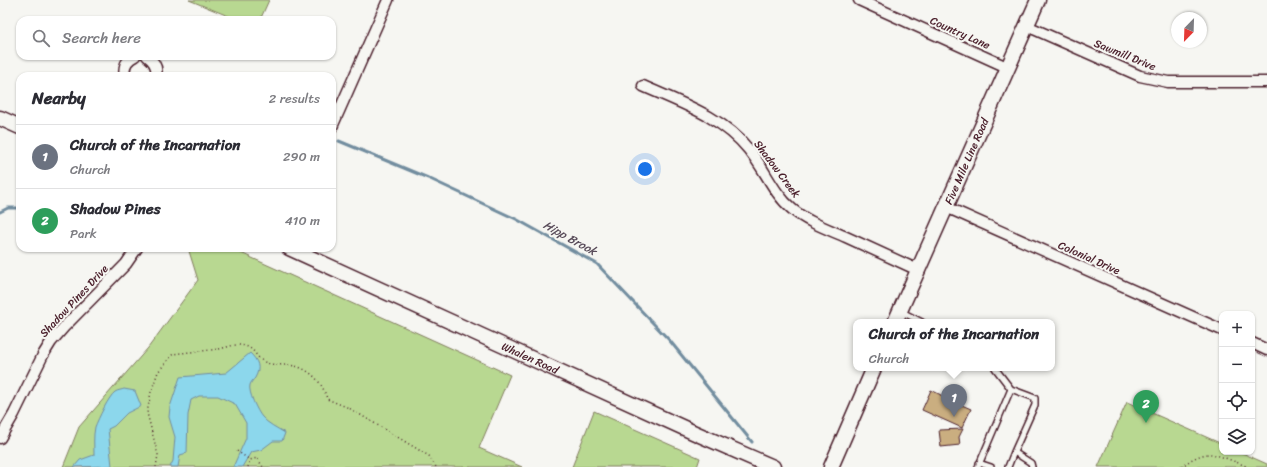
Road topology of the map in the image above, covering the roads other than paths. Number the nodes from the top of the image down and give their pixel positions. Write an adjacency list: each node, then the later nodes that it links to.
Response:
1 (388, 0): 13 (street)
2 (859, 0): 7 (street, Country Lane)
3 (1038, 0): 4 (street, Five Mile Line Road)
4 (1027, 26): 7 (street, Five Mile Line Road); 10 (street, Sawmill Drive)
5 (128, 60): 8 (street)
6 (152, 60): 9 (street)
7 (1009, 68): 15 (street, Five Mile Line Road)
8 (124, 72)
9 (156, 72)
10 (1267, 82)
11 (643, 86): 18 (street, Shadow Creek)
12 (0, 118): 14 (street)
13 (336, 118)
14 (16, 125)
15 (946, 207): 18 (street, Five Mile Line Road); 21 (street, Colonial Drive)
16 (134, 252): 27 (street, Shadow Pines Drive)
17 (298, 252): 30 (street, Whalen Road)
18 (918, 270): 19 (street, Five Mile Line Road)
19 (897, 316): 20 (lane)
20 (910, 319)
21 (1219, 329)
22 (1255, 344): 23 (street)
23 (1267, 350)
24 (873, 371): 31 (street)
25 (997, 371): 26 (lane)
26 (1011, 389): 28 (lane); 29 (lane)
27 (0, 438)
28 (1014, 452): 33 (lane); 34 (lane)
29 (979, 465): 32 (lane)
30 (772, 467)
31 (831, 467)
32 (991, 467)
33 (1008, 467)
34 (1032, 467)

